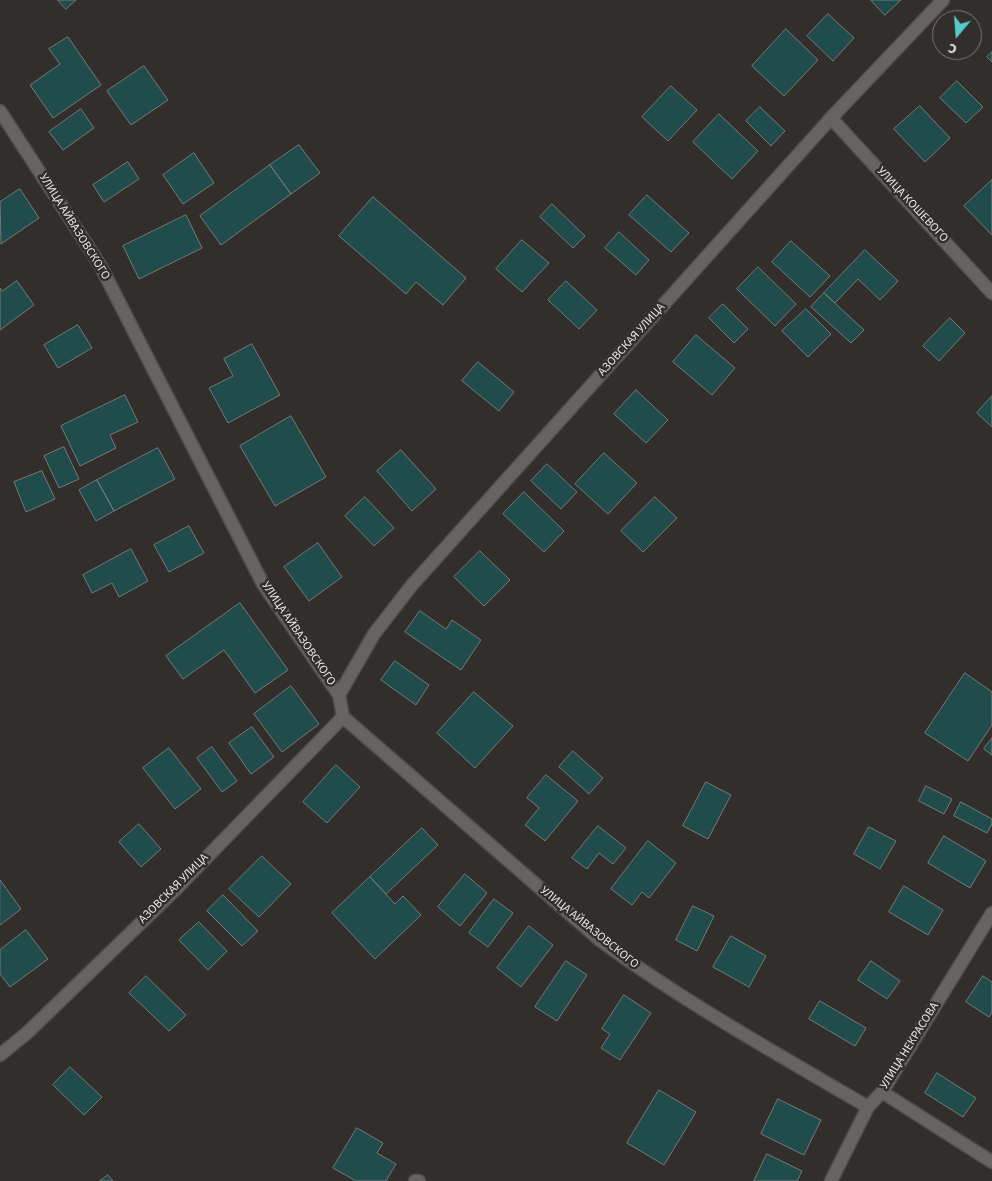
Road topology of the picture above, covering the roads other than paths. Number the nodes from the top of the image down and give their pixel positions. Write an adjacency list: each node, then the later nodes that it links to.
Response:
1 (943, 0): 3 (street, АЗОВСКАЯ УЛИЦА)
2 (0, 111): 5 (street, УЛИЦА АЙВАЗОВСКОГО)
3 (831, 118): 4 (street, УЛИЦА КОШЕВОГО); 5 (street, АЗОВСКАЯ УЛИЦА)
4 (992, 293)
5 (339, 695): 6 (street, УЛИЦА АЙВАЗОВСКОГО)
6 (343, 717): 8 (street, АЗОВСКАЯ УЛИЦА); 10 (street, УЛИЦА АЙВАЗОВСКОГО)
7 (992, 913): 9 (street, УЛИЦА НЕКРАСОВА)
8 (0, 1055)
9 (882, 1092): 10 (street, УЛИЦА НЕКРАСОВА); 11 (street)
10 (868, 1107): 14 (street, УЛИЦА НЕКРАСОВА)
11 (992, 1162)
12 (414, 1181): 13 (street)
13 (419, 1181)
14 (831, 1181)

